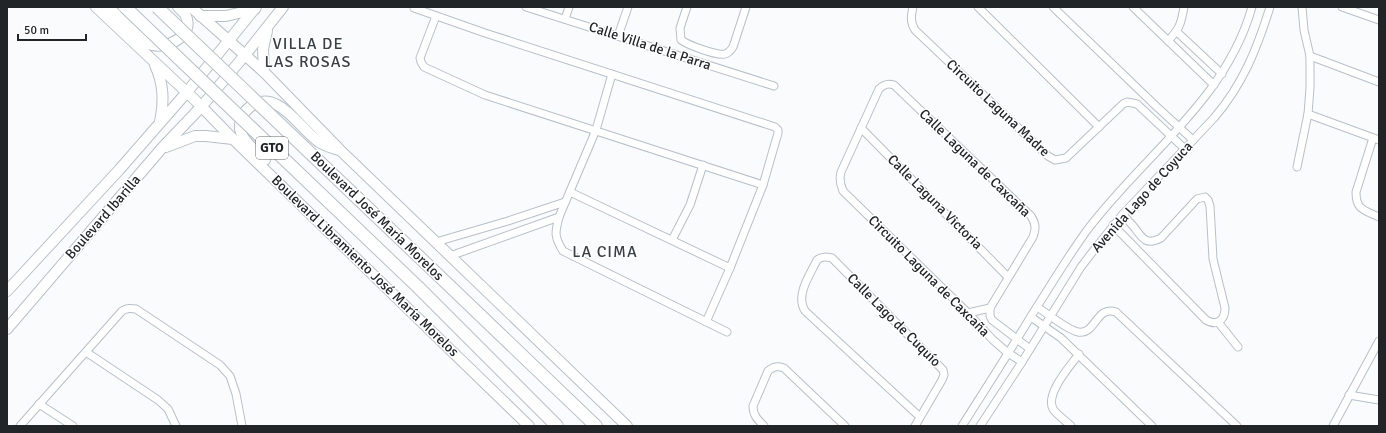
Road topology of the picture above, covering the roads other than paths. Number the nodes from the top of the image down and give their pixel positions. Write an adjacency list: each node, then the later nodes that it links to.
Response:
1 (96, 7): 35 (street, Boulevard Libramiento José María Morelos)
2 (108, 7): 5 (street)
3 (125, 7): 102 (main road, Boulevard José María Morelos / GTO, bridge)
4 (157, 7): 103 (main road, Boulevard José María Morelos / GTO, bridge)
5 (178, 7)
6 (191, 7): 24 (street)
7 (283, 7): 28 (street, Boulevard Ibarilla)
8 (526, 7): 26 (street, Calle Villa de la Parra)
9 (569, 7): 26 (street)
10 (628, 7): 30 (street)
11 (687, 7): 12 (street)
12 (746, 7)
13 (913, 7): 46 (street, Circuito Laguna Madre)
14 (978, 7): 46 (street)
15 (1054, 7): 48 (street)
16 (1133, 7): 32 (street)
17 (1184, 7): 29 (street)
18 (1252, 7): 38 (street, Avenida Lago de Coyuca)
19 (1270, 7): 53 (street, Avenida Lago de Coyuca)
20 (1302, 7): 34 (street)
21 (1342, 7): 27 (street)
22 (255, 8): 24 (street); 31 (street, Boulevard Ibarilla)
23 (414, 8): 25 (street)
24 (200, 16): 31 (street)
25 (436, 16): 37 (street); 49 (street)
26 (565, 20): 30 (street, Calle Villa de la Parra)
27 (1379, 20)
28 (269, 25): 33 (street, Boulevard Ibarilla); 36 (street)
29 (1177, 32): 32 (street); 38 (street)
30 (618, 36): 41 (street, Calle Villa de la Parra)
31 (228, 40): 33 (street); 42 (street, Boulevard Ibarilla)
32 (1168, 41): 40 (street)
33 (245, 55): 36 (street); 43 (street, Boulevard Ibarilla)
34 (1310, 56): 39 (street); 44 (street)
35 (154, 62): 42 (street, Boulevard Libramiento José María Morelos); 45 (street)
36 (264, 72): 56 (street)
37 (612, 74): 49 (street); 59 (street)
38 (1222, 74): 40 (street, Avenida Lago de Coyuca)
39 (1379, 82)
40 (1214, 85): 48 (street, Avenida Lago de Coyuca)
41 (774, 86)
42 (187, 92): 43 (street, Boulevard Libramiento José María Morelos); 45 (street, Boulevard Ibarilla)
43 (202, 106): 51 (street, Boulevard Libramiento José María Morelos); 54 (street, Boulevard Ibarilla)
44 (1308, 114): 52 (street); 58 (street)
45 (160, 123): 74 (street, Boulevard Ibarilla)
46 (1099, 127): 50 (street, Circuito Laguna Madre)
47 (861, 128): 73 (street, Calle Laguna Victoria); 73 (street, Calle Laguna de Caxcaña); 77 (street, Circuito Laguna de Caxcaña)
48 (1179, 128): 50 (street, Avenida Lago de Coyuca); 53 (street)
49 (596, 130): 57 (street); 61 (street)
50 (1171, 136): 55 (street, Circuito Laguna Madre); 75 (street, Avenida Lago de Coyuca)
51 (233, 139): 54 (street); 60 (street, Boulevard Libramiento José María Morelos)
52 (1376, 139): 64 (street)
53 (1193, 140): 55 (street, Avenida Lago de Coyuca)
54 (162, 148): 83 (street, Boulevard Ibarilla)
55 (1185, 149): 63 (street, Avenida Lago de Coyuca)
56 (340, 150): 60 (street); 70 (street)
57 (703, 165): 59 (street); 69 (street)
58 (1297, 167)
59 (763, 185): 72 (street)
60 (286, 188): 101 (street, Boulevard Libramiento José María Morelos)
61 (570, 192): 62 (street); 69 (street)
62 (565, 202): 65 (street); 67 (street)
63 (1123, 214): 66 (street, Avenida Lago de Coyuca); 81 (street)
64 (1379, 216)
65 (559, 217): 68 (street); 80 (street)
66 (1113, 225): 78 (street, Avenida Lago de Coyuca); 81 (street)
67 (494, 226): 68 (street); 70 (street)
68 (499, 238): 71 (street)
69 (672, 240): 72 (street)
70 (436, 242): 71 (street)
71 (450, 256): 104 (street)
72 (730, 268): 80 (street)
73 (1008, 277): 76 (street, Calle Laguna de Caxcaña)
74 (7, 291)
75 (1037, 307): 78 (street); 79 (street, Avenida Lago de Coyuca)
76 (990, 308): 77 (street); 85 (street)
77 (968, 313): 90 (street, Circuito Laguna de Caxcaña)
78 (1051, 316): 82 (street, Avenida Lago de Coyuca); 112 (street)
79 (1030, 317): 82 (street); 85 (street, Avenida Lago de Coyuca)
80 (706, 322): 84 (street)
81 (1218, 322): 87 (street)
82 (1044, 327): 88 (street, Avenida Lago de Coyuca); 91 (street)
83 (7, 329)
84 (727, 332)
85 (1017, 339): 88 (street); 90 (street, Avenida Lago de Coyuca)
86 (1379, 341): 93 (street)
87 (1238, 347)
88 (1030, 349): 92 (street, Avenida Lago de Coyuca)
89 (86, 352): 95 (street); 99 (street); 100 (street)
90 (1008, 353): 92 (street, Circuito Laguna de Caxcaña); 108 (street, Avenida Lago de Coyuca)
91 (1079, 354): 110 (street); 111 (street)
92 (1022, 362): 109 (street, Avenida Lago de Coyuca)
93 (1349, 395): 94 (street); 113 (street)
94 (1379, 400)
95 (39, 404): 97 (street); 98 (street)
96 (920, 417): 96 (street, Calle Lago de Cuquío); 107 (street, Calle Lago de Cuquío)
97 (20, 426)
98 (73, 426)
99 (176, 426)
100 (242, 426)
101 (529, 426)
102 (557, 426)
103 (596, 426)
104 (627, 426)
105 (764, 426): 106 (street)
106 (845, 426)
107 (915, 426)
108 (962, 426)
109 (980, 426)
110 (1071, 426)
111 (1152, 426)
112 (1237, 426)
113 (1333, 426)

